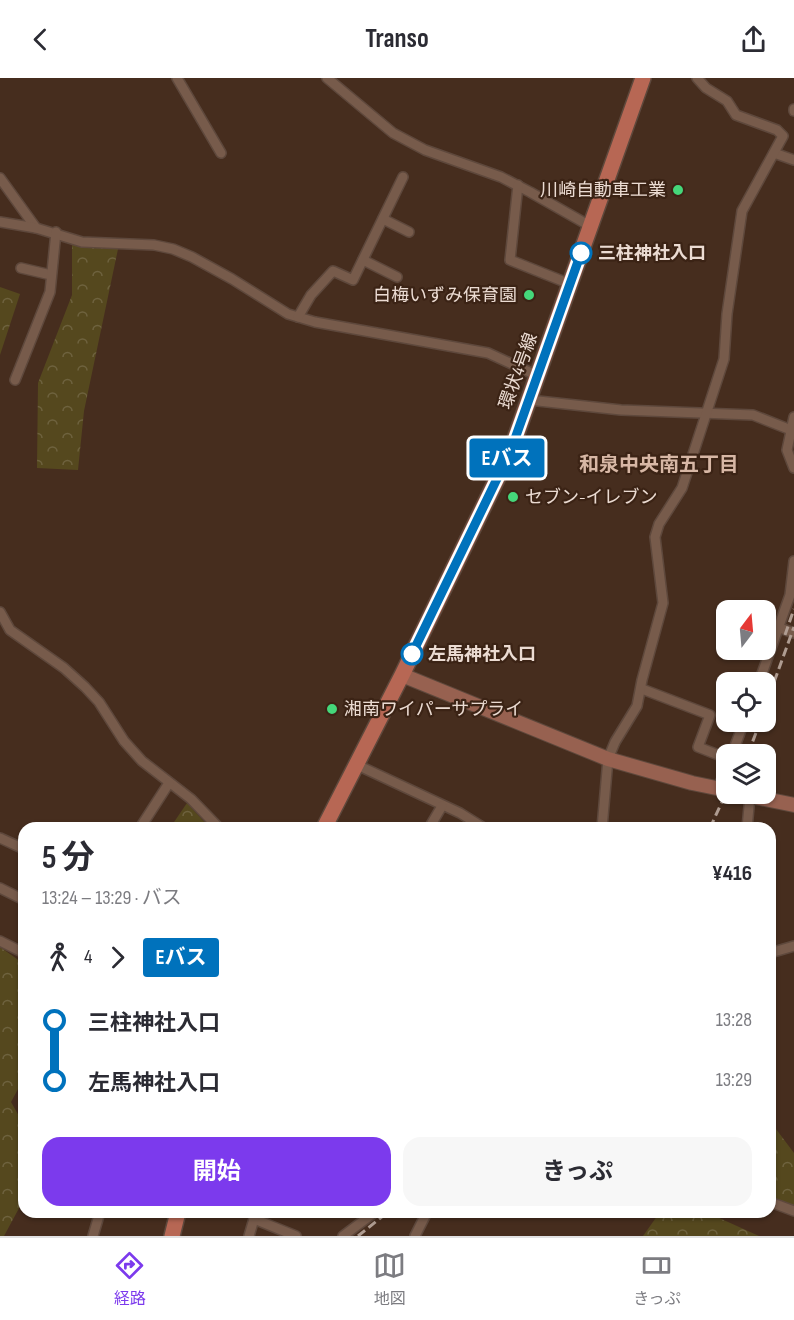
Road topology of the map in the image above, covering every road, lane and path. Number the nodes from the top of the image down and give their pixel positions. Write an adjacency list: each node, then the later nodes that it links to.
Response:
1 (177, 78): 5 (street)
2 (327, 78): 10 (street)
3 (643, 78): 13 (main road, 環状4号線)
4 (697, 78): 6 (street)
5 (221, 153)
6 (774, 153): 7 (street); 26 (street)
7 (794, 160)
8 (403, 177): 11 (street)
9 (0, 178): 14 (street)
10 (518, 185): 13 (street); 21 (street)
11 (383, 219): 16 (street); 17 (street)
12 (0, 222): 14 (street)
13 (590, 226): 21 (main road, 環状4号線)
14 (36, 228): 15 (street)
15 (56, 232): 19 (street); 22 (street)
16 (409, 232)
17 (363, 260): 20 (street); 22 (street)
18 (21, 268): 19 (street)
19 (51, 275): 24 (street)
20 (397, 277)
21 (570, 284): 23 (main road, 環状4号線)
22 (298, 317): 23 (street)
23 (538, 376): 25 (main road, 環状4号線)
24 (15, 380)
25 (529, 400): 26 (street); 35 (main road, 環状4号線)
26 (706, 413): 28 (street); 36 (street)
27 (794, 417): 28 (street)
28 (791, 430): 29 (street)
29 (794, 468)
30 (794, 561): 32 (street)
31 (0, 612): 40 (street)
32 (780, 628): 33 (street); 34 (street)
33 (794, 633)
34 (763, 672)
35 (402, 675): 38 (street); 39 (main road, 環状4号線)
36 (642, 689): 37 (street); 38 (street)
37 (716, 754)
38 (608, 759): 41 (street); 51 (street)
39 (355, 764): 45 (street); 48 (main road, 環状4号線)
40 (169, 783): 46 (street); 47 (street)
41 (716, 788)
42 (776, 801): 44 (street)
43 (746, 804): 52 (street)
44 (794, 805)
45 (442, 806): 49 (street); 50 (street)
46 (144, 822)
47 (213, 822)
48 (327, 822)
49 (433, 822)
50 (473, 822)
51 (603, 822)
52 (747, 822)
53 (0, 838): 54 (street)
54 (18, 846)
55 (0, 888): 56 (street)
56 (18, 897)
57 (0, 941): 59 (street)
58 (794, 946): 60 (street)
59 (18, 950)
60 (776, 951)
61 (776, 1204): 62 (street)
62 (794, 1211)
63 (98, 1218): 69 (street)
64 (176, 1218): 70 (main road)
65 (254, 1218): 71 (street)
66 (261, 1218): 72 (street)
67 (364, 1218): 73 (street)
68 (424, 1218): 74 (street)
69 (93, 1236)
70 (172, 1236)
71 (249, 1236)
72 (296, 1236)
73 (343, 1236)
74 (415, 1236)

